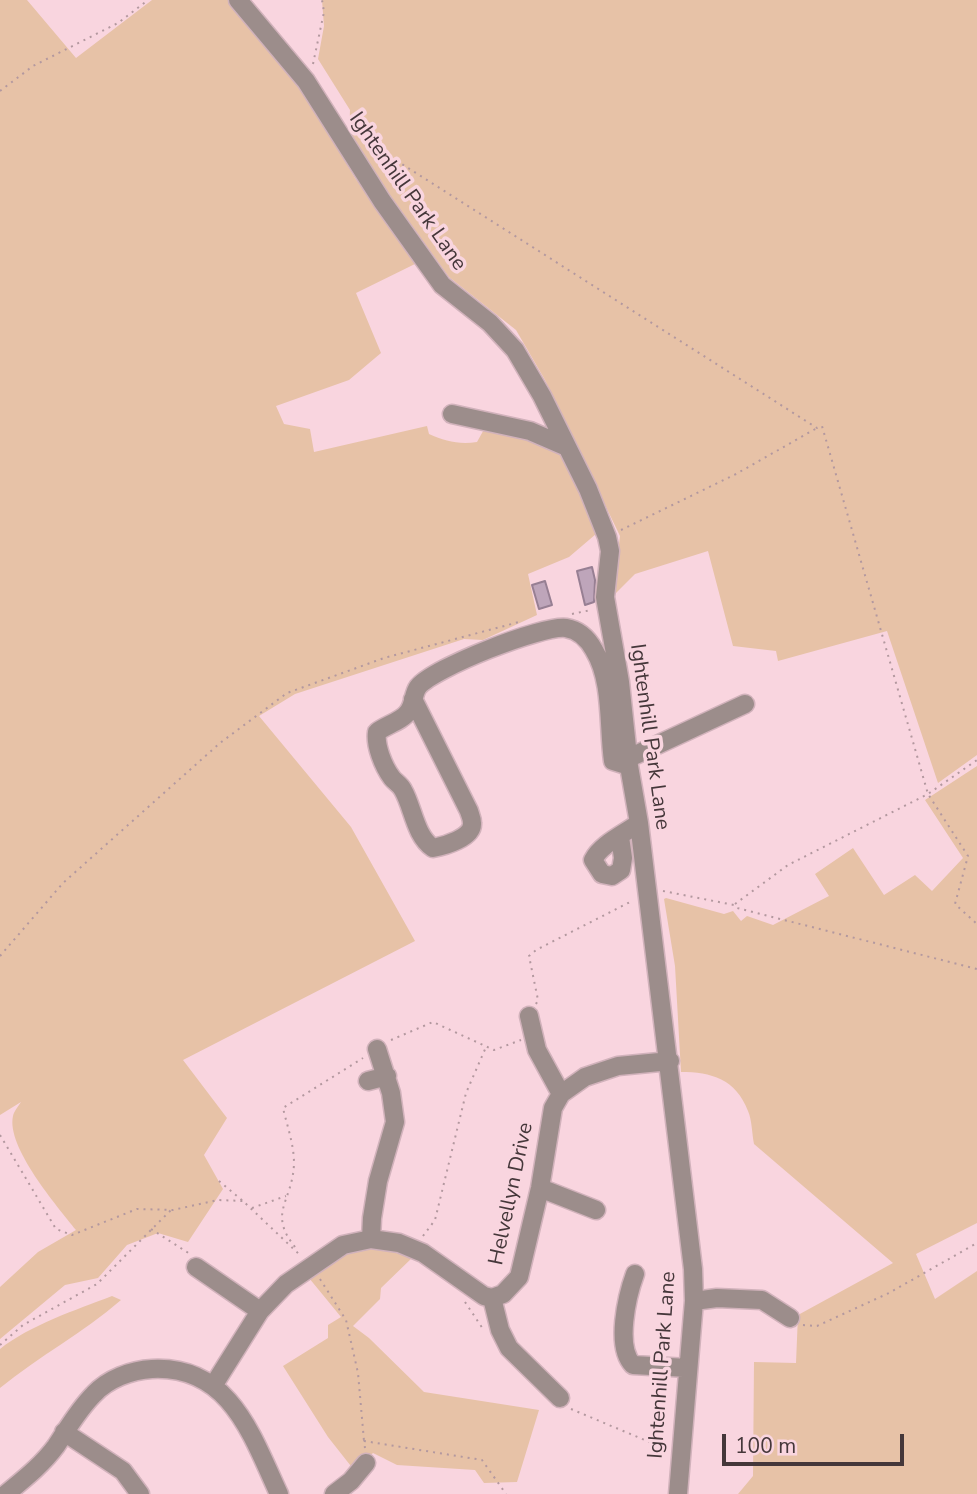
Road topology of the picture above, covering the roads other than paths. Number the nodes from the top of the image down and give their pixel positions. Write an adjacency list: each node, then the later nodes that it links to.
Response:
1 (238, 0): 3 (street, Ightenhill Park Lane)
2 (452, 414): 3 (street)
3 (568, 447): 6 (street, Ightenhill Park Lane)
4 (413, 699): 4 (street); 6 (street)
5 (745, 704): 6 (street)
6 (629, 762): 7 (street, Ightenhill Park Lane)
7 (639, 823): 8 (street); 11 (street, Ightenhill Park Lane)
8 (620, 837)
9 (529, 1016): 14 (street)
10 (377, 1049): 12 (street)
11 (670, 1061): 14 (street); 21 (street, Ightenhill Park Lane)
12 (387, 1076): 13 (street); 17 (street)
13 (368, 1081)
14 (561, 1094): 15 (street, Helvellyn Drive)
15 (540, 1188): 16 (street); 20 (street, Helvellyn Drive)
16 (596, 1210)
17 (371, 1239): 20 (street, Helvellyn Drive); 22 (street, Helvellyn Drive)
18 (198, 1272): 22 (street)
19 (635, 1274): 24 (street)
20 (492, 1298): 26 (street)
21 (694, 1301): 23 (street); 24 (street, Ightenhill Park Lane)
22 (260, 1311): 25 (street, Helvellyn Drive)
23 (790, 1318)
24 (688, 1368): 33 (street, Ightenhill Park Lane)
25 (213, 1386): 27 (street); 31 (street)
26 (560, 1398)
27 (64, 1432): 29 (street); 30 (street)
28 (366, 1463): 32 (street)
29 (6, 1494)
30 (140, 1494)
31 (279, 1494)
32 (334, 1494)
33 (678, 1494)

